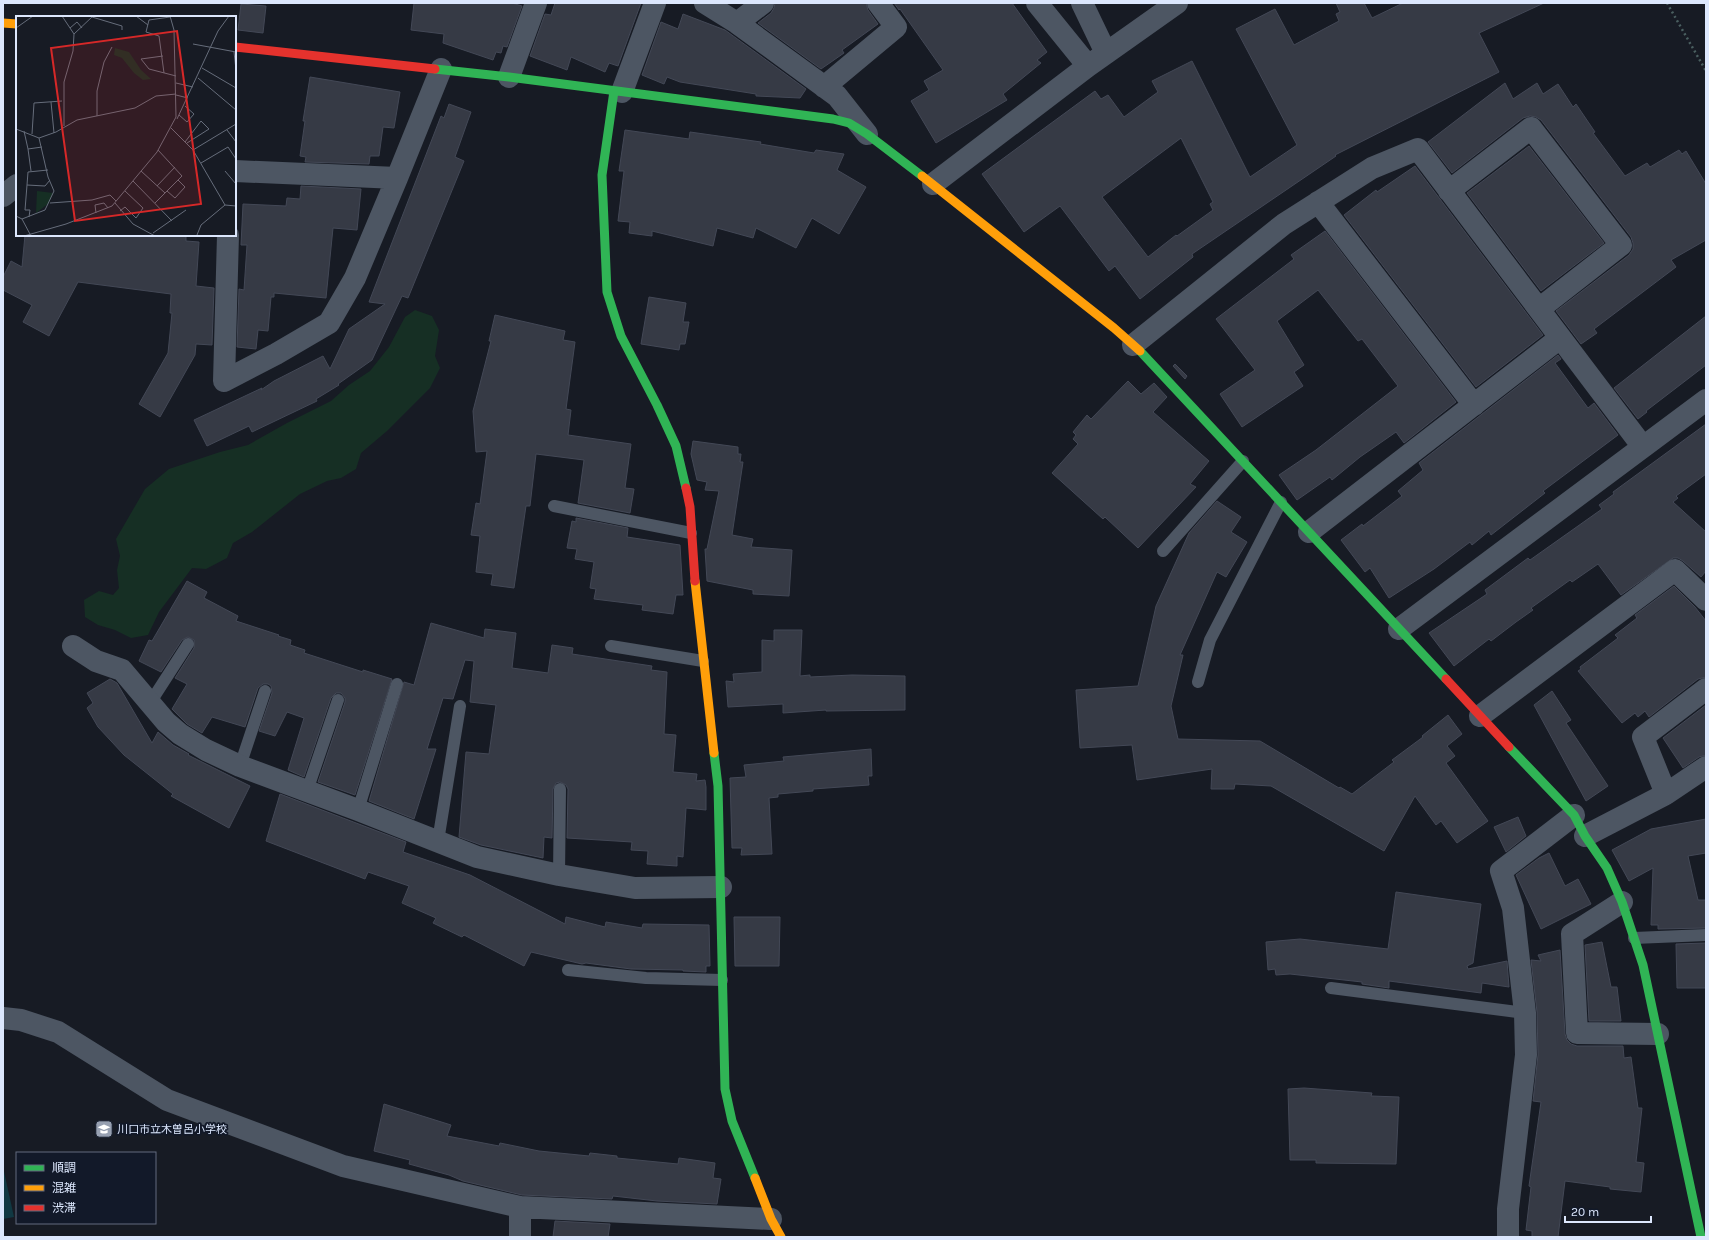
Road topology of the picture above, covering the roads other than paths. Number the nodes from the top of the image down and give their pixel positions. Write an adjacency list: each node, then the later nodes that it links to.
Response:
1 (536, 3): 16 (street)
2 (655, 3): 18 (street)
3 (705, 3): 10 (street)
4 (762, 3): 10 (street)
5 (878, 3): 17 (street)
6 (1036, 3): 14 (street)
7 (1082, 3): 13 (street)
8 (1176, 3): 13 (street)
9 (3, 23): 11 (street)
10 (737, 23): 17 (street)
11 (16, 24)
12 (236, 47): 15 (street)
13 (1106, 53): 14 (street)
14 (1088, 66): 22 (street)
15 (441, 69): 16 (street); 21 (street)
16 (509, 77): 18 (street)
17 (824, 87): 19 (street)
18 (618, 91): 19 (street); 38 (street)
19 (867, 134): 22 (street)
20 (236, 171): 21 (street)
21 (397, 178): 27 (street)
22 (933, 184): 30 (street)
23 (16, 185): 25 (street)
24 (1450, 191): 26 (street); 28 (street); 28 (street)
25 (3, 196)
26 (1318, 202): 30 (street); 32 (street)
27 (228, 236)
28 (1539, 309): 29 (street)
29 (1560, 338): 32 (street); 33 (street)
30 (1133, 345): 34 (street)
31 (1706, 400): 33 (street)
32 (1474, 404): 37 (street)
33 (1643, 447): 41 (street)
34 (1243, 460): 35 (street); 39 (lane)
35 (1281, 502): 37 (street); 46 (lane)
36 (554, 506): 38 (lane)
37 (1309, 532): 41 (street)
38 (691, 533): 45 (street)
39 (1163, 552)
40 (1706, 600): 53 (street)
41 (1399, 630): 53 (street)
42 (188, 644): 51 (lane)
43 (73, 646): 51 (street)
44 (611, 646): 45 (lane)
45 (703, 661): 64 (street)
46 (1198, 682)
47 (397, 684): 59 (lane)
48 (1706, 689): 58 (street)
49 (265, 691): 54 (lane)
50 (338, 700): 57 (lane)
51 (150, 703): 54 (street)
52 (460, 706): 62 (lane)
53 (1480, 716): 60 (street)
54 (240, 766): 57 (street)
55 (1706, 767): 58 (street)
56 (560, 789): 63 (lane)
57 (307, 791): 59 (street)
58 (1666, 794): 61 (street)
59 (358, 810): 62 (street)
60 (1574, 815): 61 (street); 71 (street)
61 (1585, 836): 65 (street)
62 (438, 842): 63 (street)
63 (559, 875): 64 (street)
64 (721, 887): 69 (street)
65 (1622, 902): 67 (street); 73 (street)
66 (1706, 935): 67 (lane)
67 (1634, 938): 73 (street)
68 (568, 970): 69 (lane)
69 (722, 980): 75 (street)
70 (1331, 988): 71 (lane)
71 (1525, 1014): 77 (street)
72 (3, 1018): 74 (street)
73 (1658, 1034): 78 (street)
74 (520, 1207): 75 (street); 76 (street)
75 (776, 1228)
76 (520, 1237)
77 (1508, 1237)
78 (1701, 1237)

